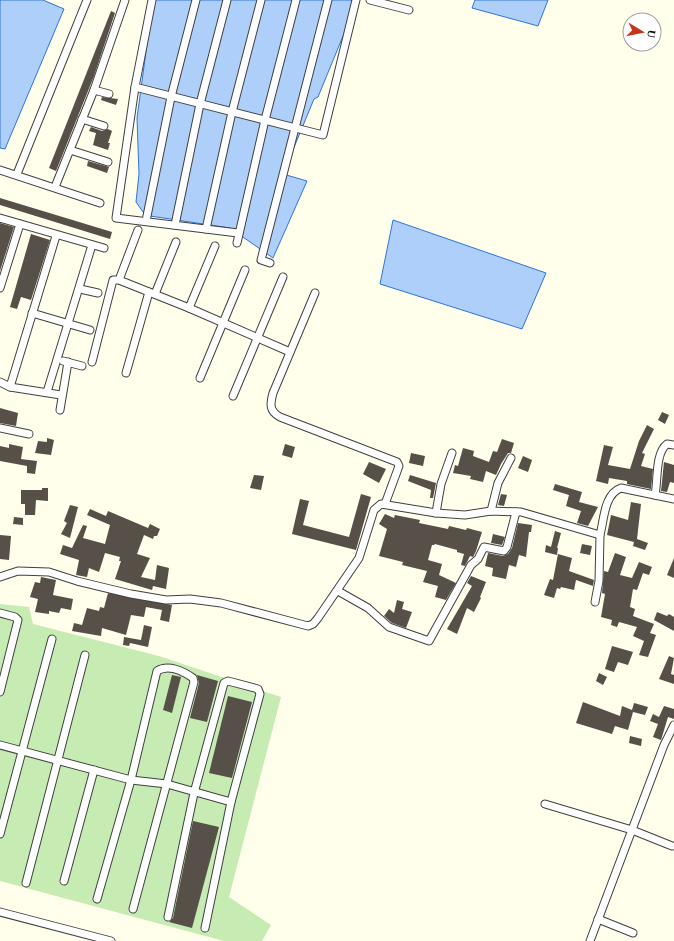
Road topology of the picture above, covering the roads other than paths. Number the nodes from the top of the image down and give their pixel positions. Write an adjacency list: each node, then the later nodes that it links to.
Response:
1 (87, 0): 25 (street)
2 (125, 0): 13 (street)
3 (152, 0): 12 (street)
4 (196, 0): 15 (street)
5 (227, 0): 16 (street)
6 (261, 0): 17 (street)
7 (296, 0): 19 (street)
8 (328, 0): 21 (street)
9 (356, 0): 21 (street)
10 (370, 0): 11 (street)
11 (409, 10)
12 (134, 87): 15 (street); 29 (street)
13 (94, 90): 14 (street); 18 (street)
14 (109, 94)
15 (171, 97): 16 (street); 29 (street)
16 (200, 104): 17 (street); 31 (street)
17 (232, 112): 19 (street); 32 (street)
18 (82, 119): 20 (street); 22 (street)
19 (265, 120): 21 (street); 34 (street)
20 (104, 126)
21 (295, 128): 41 (street)
22 (70, 150): 23 (street); 26 (street)
23 (108, 162)
24 (0, 170): 25 (street)
25 (17, 174): 26 (street)
26 (55, 187): 27 (street)
27 (100, 203)
28 (0, 218): 30 (street)
29 (146, 221): 31 (street)
30 (20, 224): 35 (street); 45 (street)
31 (175, 225): 32 (street)
32 (206, 229): 34 (street)
33 (138, 230): 44 (street)
34 (238, 234): 37 (street)
35 (56, 236): 38 (street); 51 (street)
36 (176, 242): 48 (street)
37 (237, 243)
38 (92, 245): 40 (street); 46 (street)
39 (215, 246): 50 (street)
40 (104, 248)
41 (270, 263)
42 (246, 270): 52 (street)
43 (283, 277): 55 (street)
44 (119, 280): 48 (street); 59 (street)
45 (0, 288)
46 (80, 289): 47 (street); 53 (street)
47 (98, 293)
48 (152, 293): 50 (street); 61 (street)
49 (315, 293): 56 (street)
50 (189, 308): 52 (street)
51 (32, 313): 53 (street); 64 (street)
52 (222, 322): 55 (street); 62 (street)
53 (67, 324): 54 (street); 57 (street)
54 (90, 330)
55 (256, 338): 56 (street); 67 (street)
56 (290, 352): 76 (street)
57 (57, 359): 58 (street); 65 (street)
58 (68, 362): 60 (street); 66 (street)
59 (92, 362)
60 (82, 366)
61 (126, 373)
62 (200, 378)
63 (0, 382): 64 (street)
64 (10, 387): 65 (street)
65 (47, 392): 66 (street)
66 (61, 395): 68 (street)
67 (233, 396)
68 (60, 410)
69 (0, 428): 70 (street)
70 (29, 434)
71 (674, 445): 74 (street)
72 (452, 453): 79 (street)
73 (511, 458): 77 (street)
74 (656, 495): 75 (street); 80 (street)
75 (674, 499)
76 (385, 504): 79 (street); 82 (street)
77 (491, 512): 78 (street); 79 (street)
78 (516, 512): 80 (street); 82 (street)
79 (436, 513)
80 (600, 535): 83 (street)
81 (0, 577): 82 (street)
82 (338, 591)
83 (595, 602)
84 (0, 613): 87 (street)
85 (52, 639): 90 (street)
86 (85, 655): 91 (street)
87 (0, 692)
88 (673, 728): 98 (street)
89 (0, 745): 90 (street)
90 (22, 751): 91 (street); 99 (street)
91 (59, 761): 92 (street); 102 (street)
92 (94, 770): 93 (street); 101 (street)
93 (130, 780): 94 (street); 94 (street); 103 (street)
94 (167, 784): 95 (street); 104 (street)
95 (194, 793): 96 (street); 96 (street); 106 (street)
96 (231, 802): 108 (street)
97 (545, 804): 98 (street)
98 (632, 830): 100 (street); 107 (street)
99 (0, 834)
100 (672, 846)
101 (64, 881)
102 (26, 883)
103 (97, 899)
104 (133, 910)
105 (0, 912): 110 (street)
106 (168, 917)
107 (598, 919): 109 (street); 111 (street)
108 (205, 928)
109 (633, 933)
110 (111, 941)
111 (590, 941)

